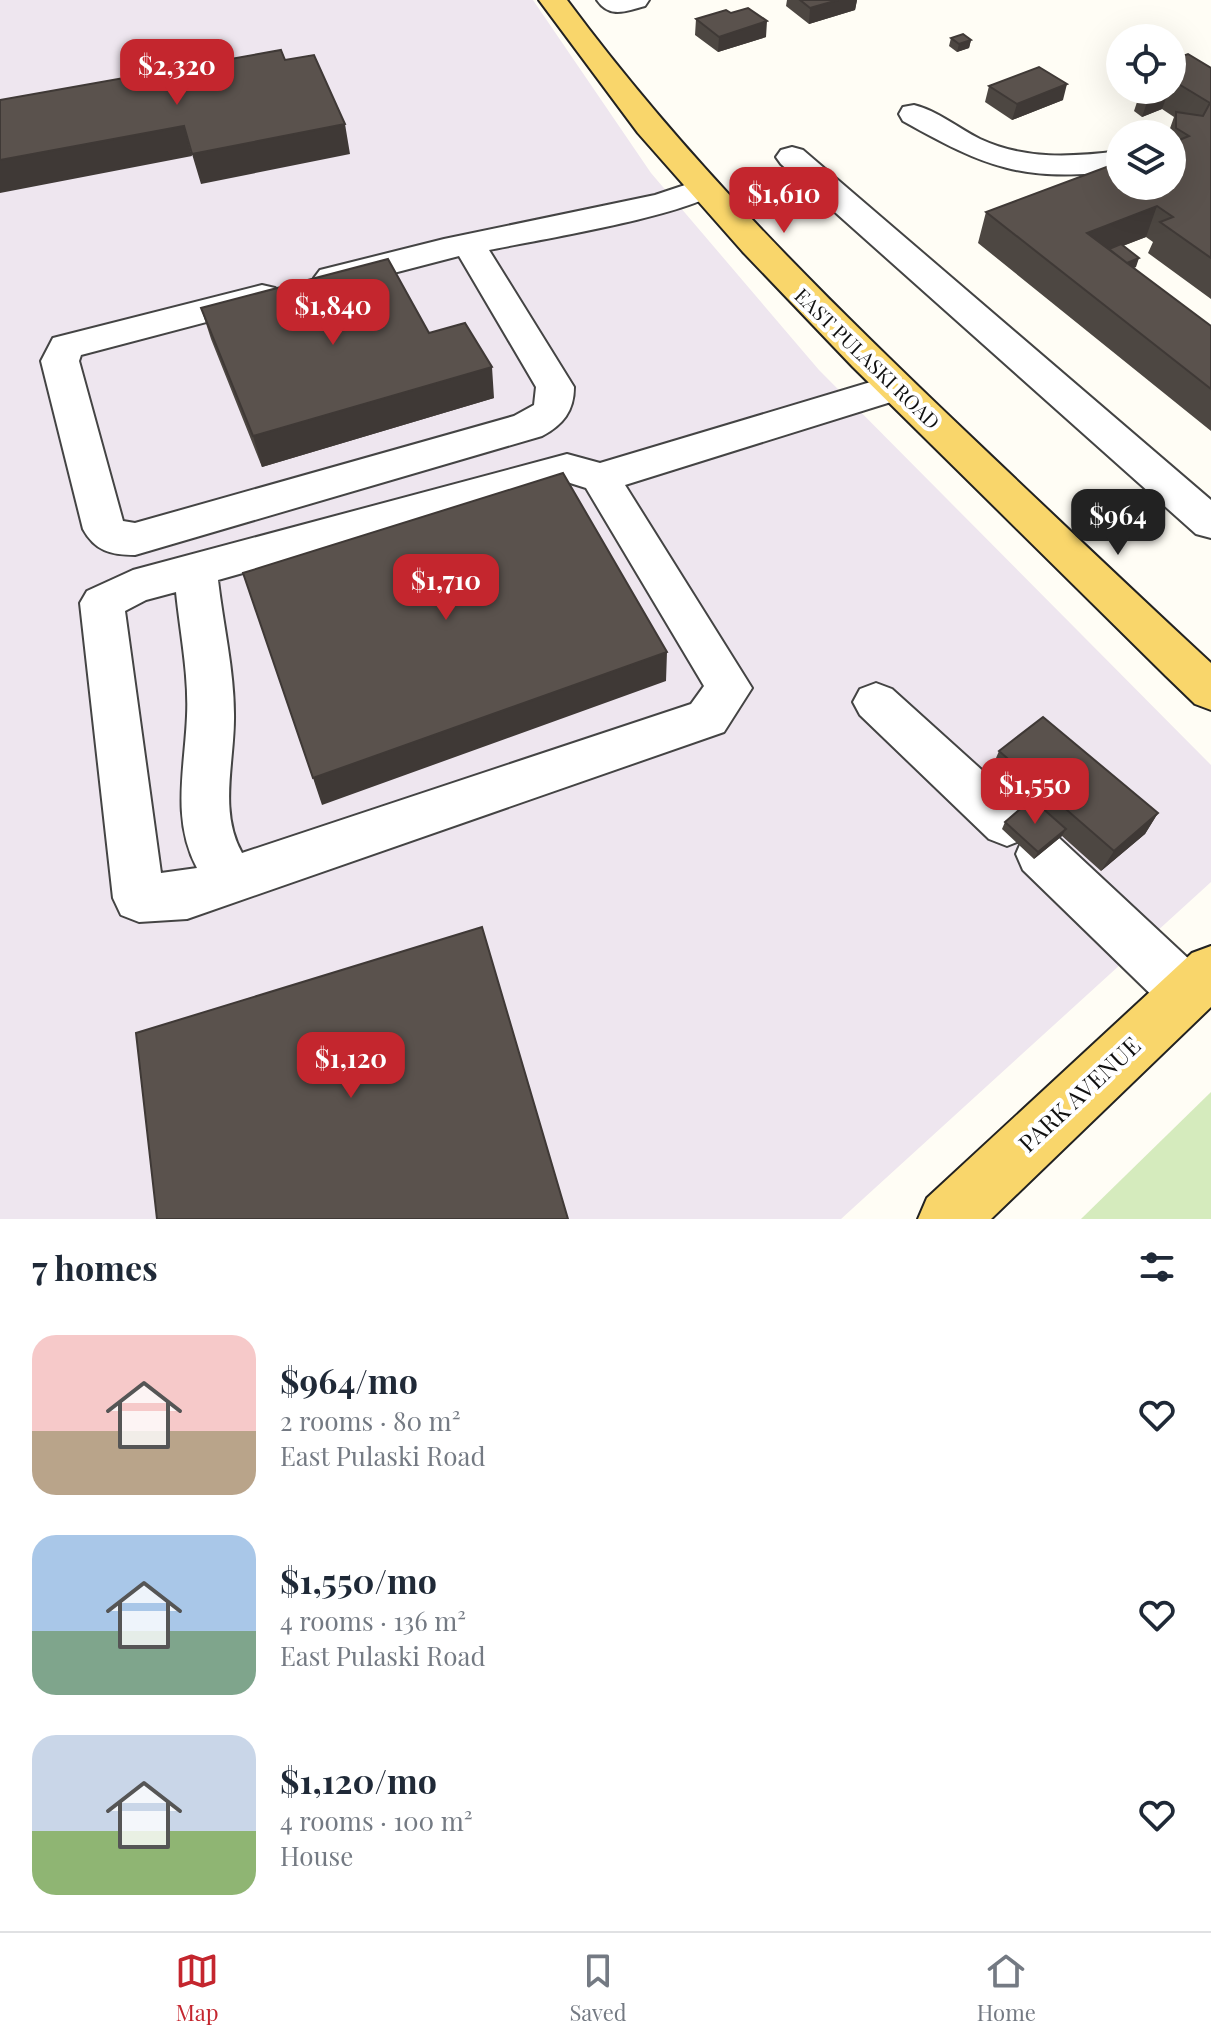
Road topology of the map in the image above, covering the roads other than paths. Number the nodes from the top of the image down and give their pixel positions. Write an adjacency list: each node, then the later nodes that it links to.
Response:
1 (553, 0): 5 (main road, EAST PULASKI ROAD)
2 (914, 114): 4 (lane)
3 (792, 157): 9 (lane)
4 (1106, 163)
5 (703, 189): 6 (lane); 7 (main road, EAST PULASKI ROAD)
6 (470, 246): 6 (lane)
7 (894, 388): 8 (lane); 11 (main road, EAST PULASKI ROAD)
8 (600, 478): 10 (lane); 13 (lane)
9 (1211, 523)
10 (195, 570): 13 (lane); 13 (lane)
11 (1211, 691)
12 (876, 702): 14 (lane)
13 (230, 880)
14 (1199, 982): 15 (main road, PARK AVENUE)
15 (948, 1219)

